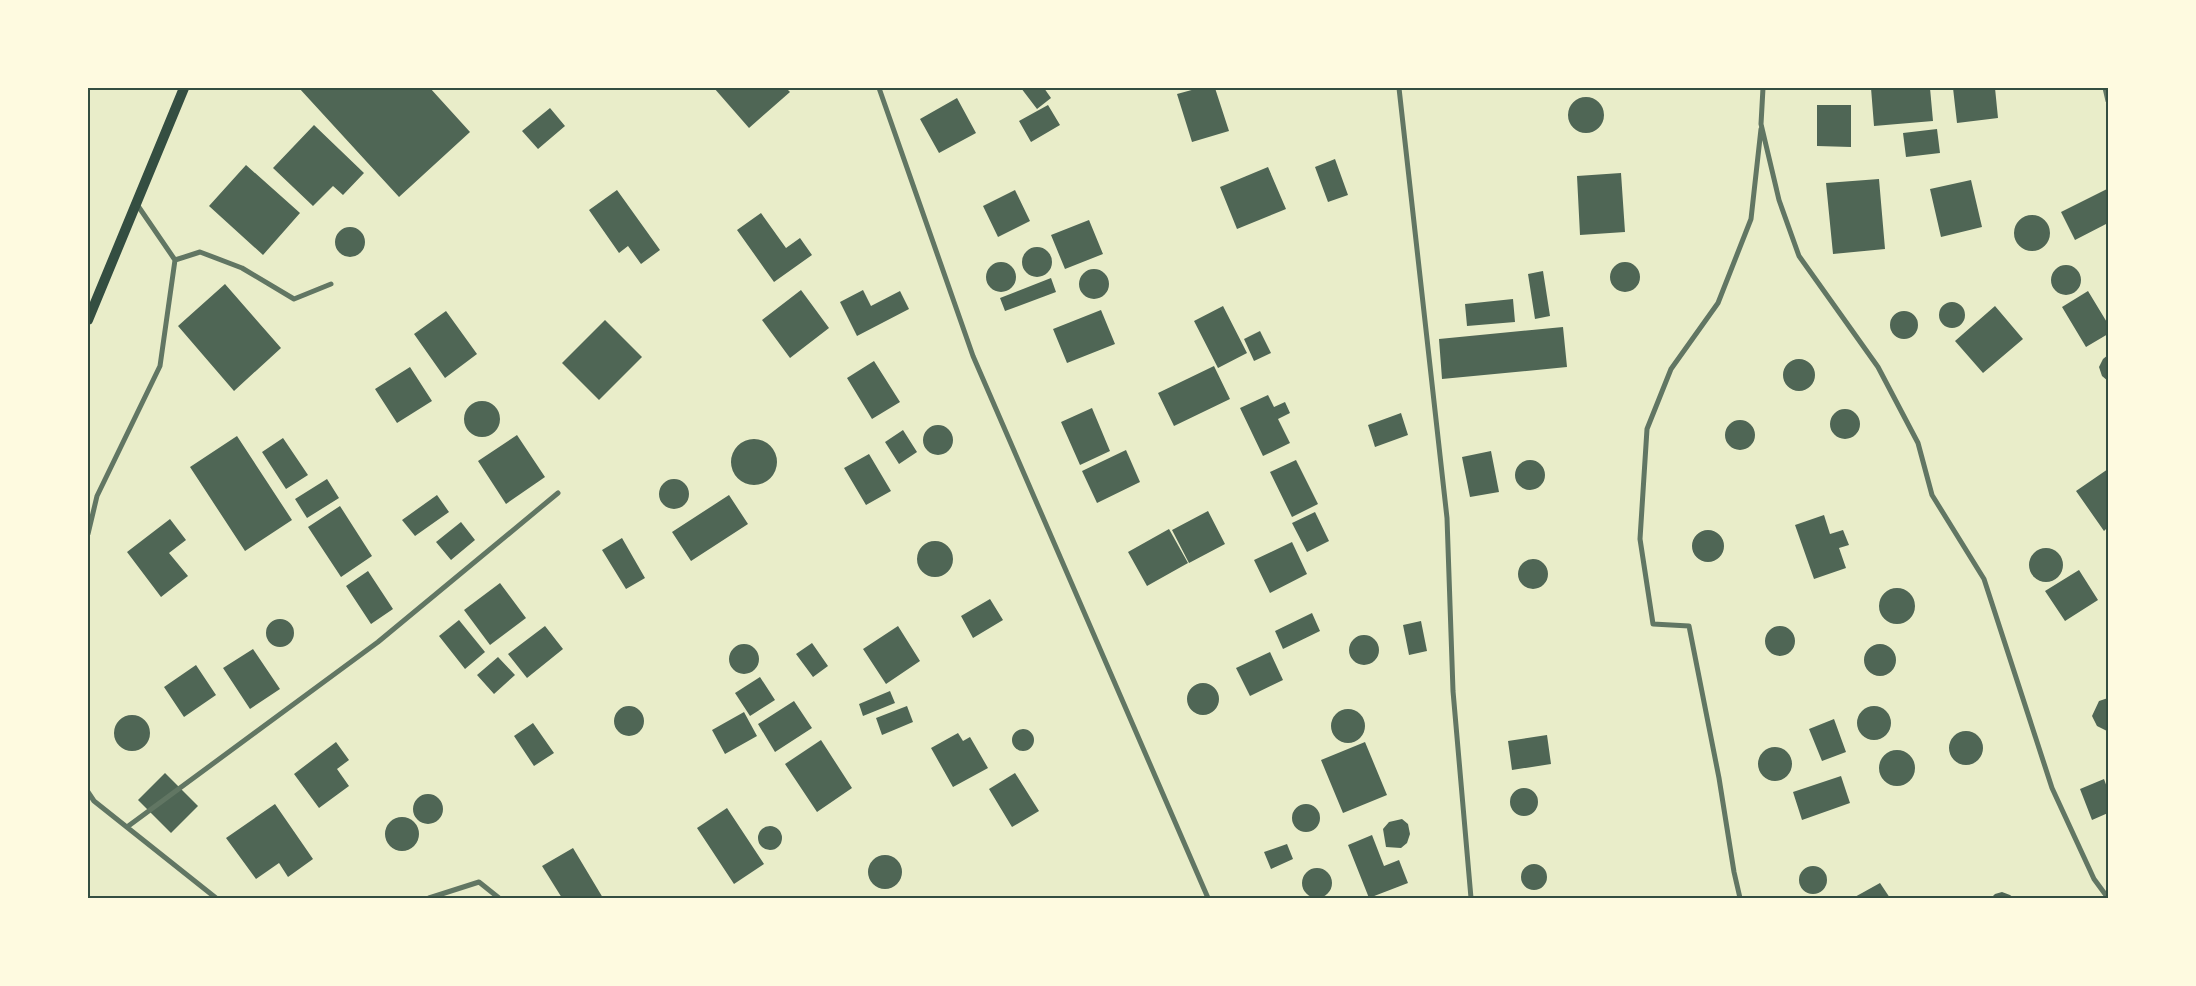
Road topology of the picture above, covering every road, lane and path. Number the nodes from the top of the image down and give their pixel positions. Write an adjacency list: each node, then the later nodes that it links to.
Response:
1 (184, 88): 8 (main road)
2 (879, 88): 19 (street)
3 (1399, 88): 20 (street)
4 (1763, 88): 7 (street)
5 (2104, 88): 6 (street)
6 (2108, 101)
7 (1761, 124): 21 (street); 22 (street)
8 (136, 203): 9 (street); 11 (main road)
9 (176, 260): 10 (street); 13 (street)
10 (331, 284)
11 (88, 320)
12 (558, 493): 15 (street)
13 (88, 534)
14 (88, 792): 15 (street)
15 (127, 827): 16 (street)
16 (216, 898)
17 (429, 898): 18 (street)
18 (499, 898)
19 (1208, 898)
20 (1471, 898)
21 (1740, 898)
22 (2108, 898)

